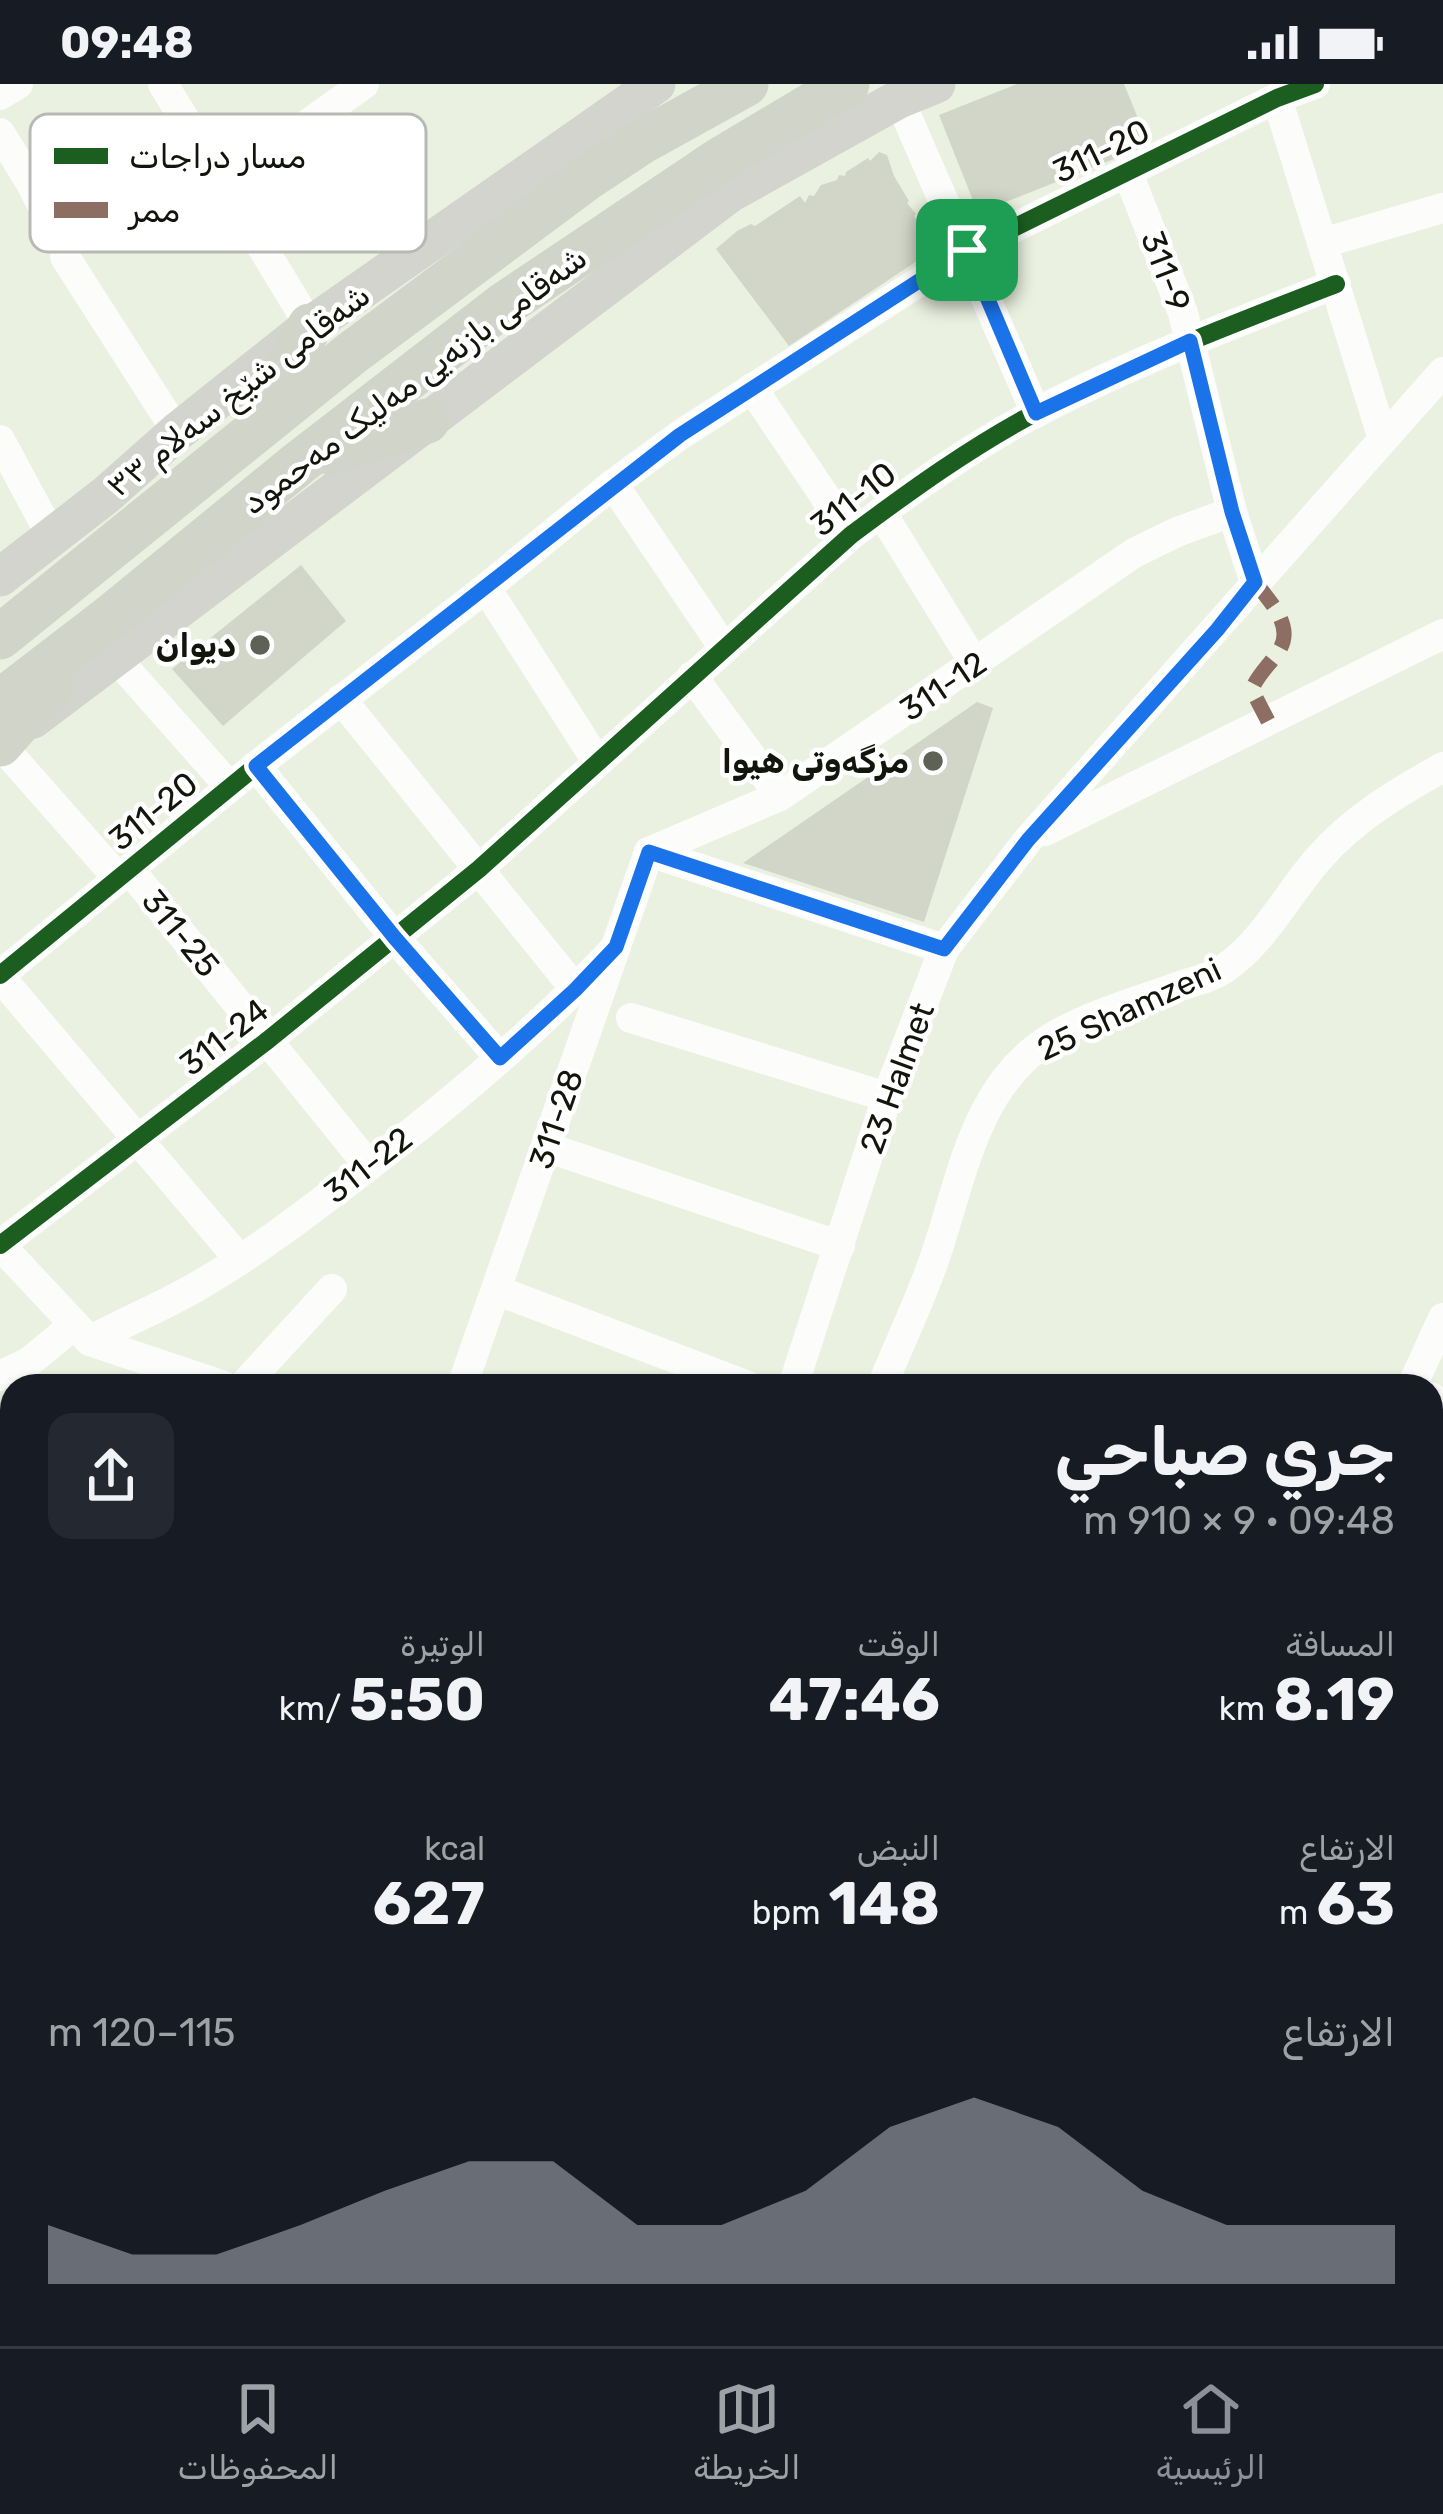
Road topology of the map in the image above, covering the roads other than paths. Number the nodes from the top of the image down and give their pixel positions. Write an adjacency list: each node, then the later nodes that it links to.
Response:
1 (19, 84): 9 (street)
2 (163, 84): 12 (street)
3 (363, 84): 13 (street)
4 (656, 84): 19 (main road, شەقامی شێخ سەلام ٣٣)
5 (746, 84): 32 (highway, شەقامی بازنەیی مەلیک مەحمود)
6 (936, 84): 11 (main road)
7 (1315, 84): 10 (street, 311-20)
8 (838, 87): 35 (highway, شەقامی بازنەیی مەلیک مەحمود)
9 (0, 95)
10 (1277, 98): 15 (street, 311-20); 18 (street)
11 (899, 99): 20 (street); 30 (main road)
12 (182, 114)
13 (321, 114)
14 (0, 133): 16 (street)
15 (1126, 172): 20 (street, 311-20); 26 (street, 311-9)
16 (30, 181)
17 (1443, 208): 18 (street)
18 (1323, 243): 24 (street)
19 (426, 245)
20 (967, 250): 28 (street, 311-20); 29 (street)
21 (65, 252): 31 (street)
22 (266, 252): 25 (street)
23 (416, 252): 25 (main road, شەقامی شێخ سەلام ٣٣)
24 (1336, 284): 26 (street, 311-10); 34 (street)
25 (310, 326): 31 (main road, شەقامی شێخ سەلام ٣٣); 32 (highway)
26 (1190, 341): 29 (street, 311-10); 38 (street, 311-9)
27 (1443, 372): 34 (street, 23 Halmet)
28 (752, 388): 36 (street, 311-20); 39 (street)
29 (1036, 413): 37 (street, 311-10)
30 (427, 421): 35 (highway); 47 (main road)
31 (177, 432): 40 (main road, شەقامی شێخ سەلام ٣٣)
32 (247, 439): 42 (highway, شەقامی بازنەیی مەلیک مەحمود)
33 (0, 440): 40 (street)
34 (1383, 440): 43 (street, 23 Halmet)
35 (298, 463): 47 (highway, شەقامی بازنەیی مەلیک مەحمود)
36 (614, 484): 44 (street, 311-20); 49 (street)
37 (881, 512): 39 (street, 311-10); 50 (street)
38 (1232, 512): 43 (street, 311-9); 50 (street, 311-12)
39 (851, 535): 49 (street, 311-10)
40 (52, 537): 41 (main road, شەقامی شێخ سەلام ٣٣)
41 (0, 578)
42 (68, 582): 45 (highway); 48 (highway, شەقامی بازنەیی مەلیک مەحمود)
43 (1255, 582): 60 (street, 23 Halmet)
44 (486, 588): 52 (street, 311-20); 55 (street)
45 (0, 611)
46 (1443, 634): 60 (street)
47 (114, 636): 53 (highway, شەقامی بازنەیی مەلیک مەحمود); 54 (highway); 58 (street)
48 (0, 637)
49 (724, 648): 51 (street, 311-10)
50 (976, 664): 59 (street, 311-12)
51 (692, 676): 55 (street, 311-10); 59 (street)
52 (340, 699): 56 (street, 311-20); 62 (street)
53 (0, 702)
54 (0, 744): 63 (street, 311-25)
55 (597, 760): 62 (street, 311-10)
56 (256, 766): 58 (street, 311-20); 64 (street)
57 (1443, 767): 88 (street, 25 Shamzeni)
58 (230, 787): 63 (street, 311-20)
59 (780, 796): 61 (street, 311-12)
60 (1028, 840): 65 (street, 23 Halmet)
61 (649, 852): 65 (street); 67 (street, 311-22)
62 (478, 869): 64 (street, 311-24); 67 (street)
63 (123, 874): 66 (street, 311-20); 69 (street, 311-25)
64 (395, 938): 69 (street, 311-24); 70 (street)
65 (944, 949): 71 (street, 23 Halmet)
66 (0, 976): 72 (street)
67 (587, 993): 70 (street, 311-22); 73 (street, 311-28)
68 (631, 1018): 71 (street)
69 (268, 1040): 72 (street, 311-24); 74 (street, 311-25)
70 (500, 1058): 74 (street, 311-22)
71 (887, 1096): 76 (street, 23 Halmet)
72 (139, 1141): 75 (street, 311-24); 77 (street)
73 (546, 1147): 76 (street); 79 (street, 311-28)
74 (369, 1166): 77 (street, 311-22)
75 (0, 1245): 81 (street)
76 (840, 1246): 87 (street, 23 Halmet)
77 (240, 1260): 81 (street, 311-22)
78 (332, 1289): 84 (street)
79 (496, 1290): 85 (street, 311-28); 86 (street)
80 (1443, 1318): 89 (street)
81 (82, 1333): 82 (street, 311-22); 83 (street)
82 (4, 1374)
83 (192, 1374)
84 (254, 1374)
85 (467, 1374)
86 (716, 1374)
87 (798, 1374)
88 (886, 1374)
89 (1434, 1374)

